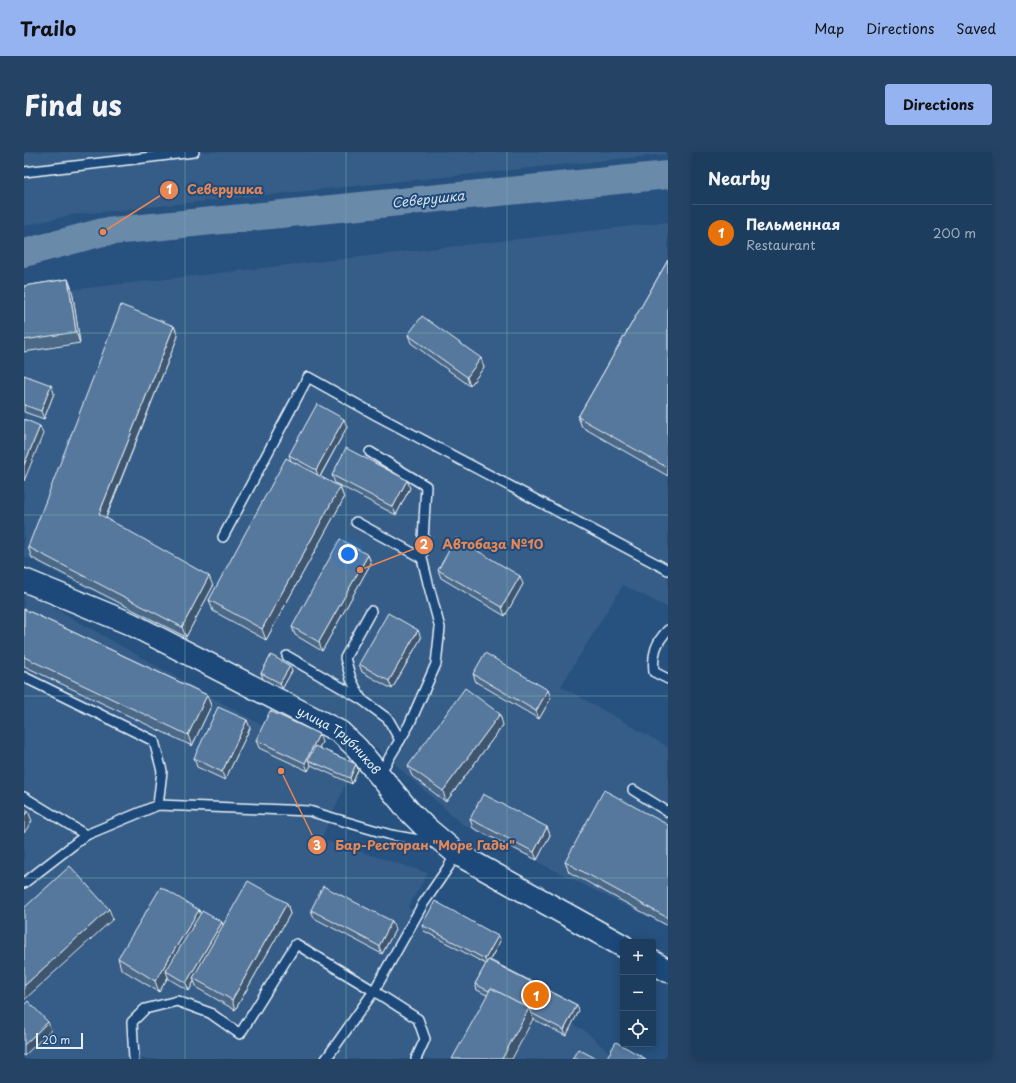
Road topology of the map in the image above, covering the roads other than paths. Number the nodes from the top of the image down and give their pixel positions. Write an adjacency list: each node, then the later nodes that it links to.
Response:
1 (194, 152): 2 (lane)
2 (24, 172)
3 (370, 452): 6 (lane)
4 (356, 522): 6 (lane)
5 (223, 537): 7 (lane)
6 (422, 558): 15 (lane)
7 (668, 570)
8 (24, 580): 16 (main road, улица Трубников)
9 (371, 611): 14 (lane)
10 (668, 630): 13 (lane)
11 (287, 656): 14 (lane)
12 (24, 677): 19 (lane)
13 (668, 679)
14 (361, 699): 15 (lane)
15 (400, 740): 16 (lane)
16 (377, 772): 22 (main road, улица Трубников)
17 (633, 790): 20 (lane)
18 (24, 797): 21 (lane)
19 (158, 805): 21 (lane); 22 (lane)
20 (668, 812)
21 (86, 835): 23 (lane)
22 (451, 849): 24 (main road, улица Трубников); 27 (lane)
23 (24, 883)
24 (620, 944)
25 (656, 964): 26 (main road)
26 (668, 971)
27 (374, 991): 28 (lane); 29 (lane); 30 (lane)
28 (134, 1059)
29 (326, 1059)
30 (416, 1059)

